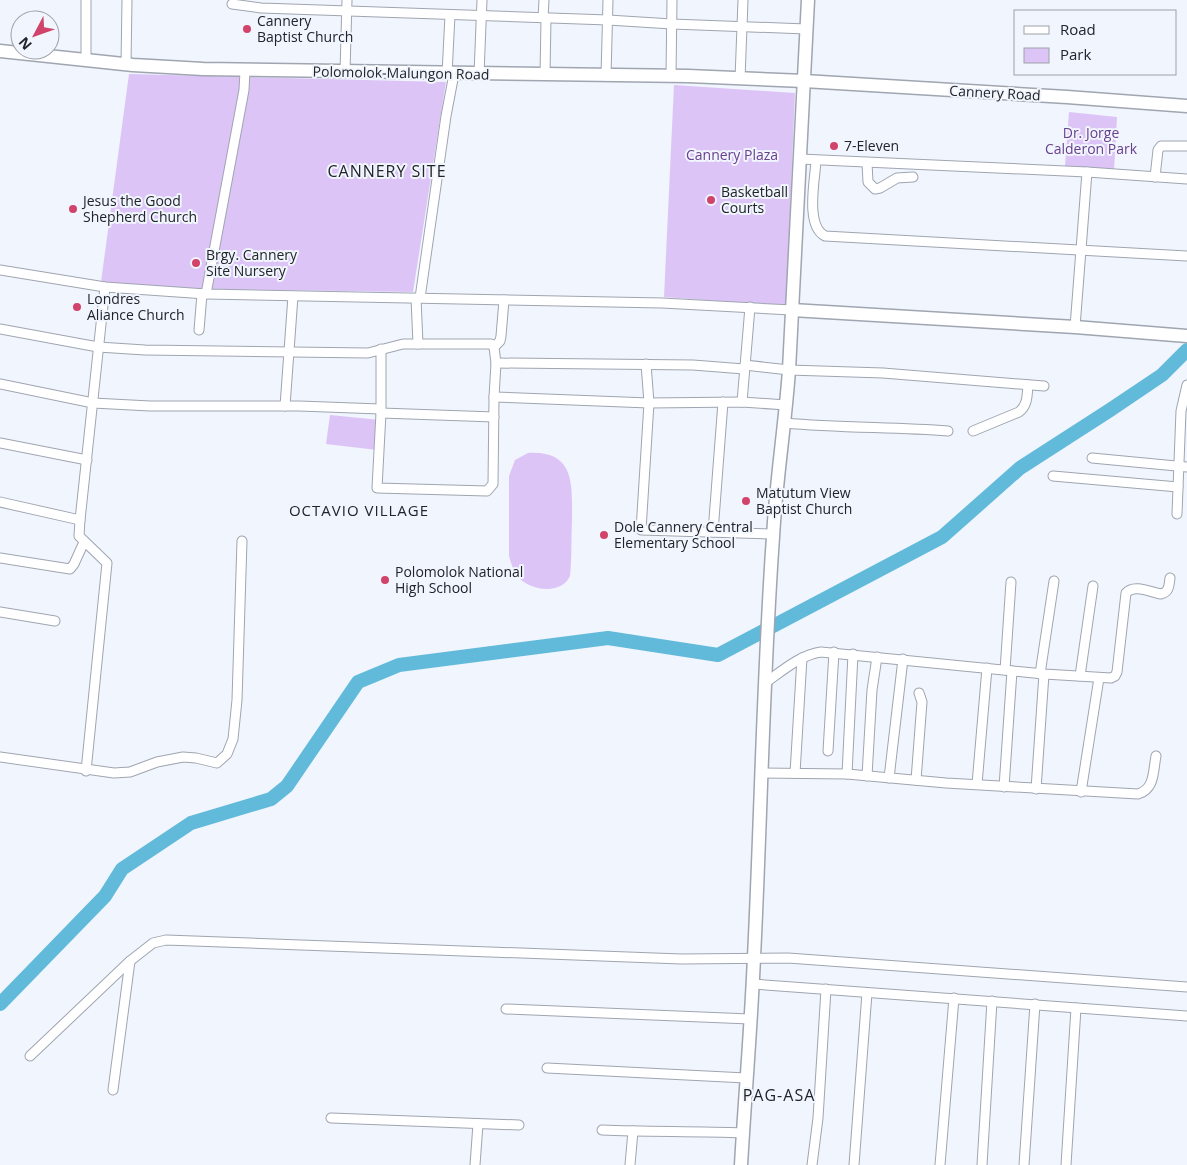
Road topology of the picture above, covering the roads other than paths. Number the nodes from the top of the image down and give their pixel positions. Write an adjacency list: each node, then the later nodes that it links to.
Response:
1 (86, 0): 20 (street)
2 (126, 0): 21 (street)
3 (347, 0): 11 (street)
4 (482, 0): 13 (street)
5 (544, 0): 14 (street)
6 (608, 0): 15 (street)
7 (672, 0): 16 (street)
8 (743, 0): 17 (street)
9 (808, 0): 18 (street)
10 (232, 4): 11 (street)
11 (346, 10): 12 (street); 23 (street)
12 (450, 15): 13 (street); 24 (street)
13 (482, 16): 14 (street); 25 (street)
14 (545, 18): 15 (street); 26 (street)
15 (608, 20): 16 (street); 27 (street)
16 (672, 24): 17 (street); 28 (street)
17 (742, 26): 18 (street); 29 (street)
18 (806, 29): 30 (street)
19 (0, 51): 20 (street, Polomolok-Malungon Road)
20 (86, 60): 21 (street, Polomolok-Malungon Road)
21 (126, 64): 22 (street, Polomolok-Malungon Road)
22 (245, 71): 23 (street, Polomolok-Malungon Road); 44 (street)
23 (345, 72): 24 (street, Polomolok-Malungon Road)
24 (450, 74): 25 (street, Polomolok-Malungon Road); 46 (street)
25 (479, 74): 26 (street, Polomolok-Malungon Road)
26 (545, 75): 27 (street, Polomolok-Malungon Road)
27 (606, 76): 28 (street, Polomolok-Malungon Road)
28 (671, 76): 29 (street, Polomolok-Malungon Road)
29 (740, 79): 30 (street, Polomolok-Malungon Road)
30 (804, 81): 31 (street, Cannery Road); 33 (street)
31 (1187, 106)
32 (1187, 146): 38 (street)
33 (800, 160): 34 (street); 49 (street)
34 (816, 161): 35 (street); 40 (street)
35 (867, 163): 36 (street); 37 (street)
36 (1087, 172): 38 (street); 40 (street)
37 (913, 177)
38 (1155, 177): 39 (street)
39 (1187, 179)
40 (1081, 249): 41 (street); 50 (street)
41 (1187, 256)
42 (0, 270): 43 (street)
43 (105, 287): 44 (street); 55 (street)
44 (204, 294): 45 (street); 52 (street)
45 (293, 296): 46 (street); 58 (street)
46 (418, 298): 47 (street); 54 (street)
47 (504, 300): 48 (street); 56 (street)
48 (750, 307): 49 (street); 61 (street)
49 (792, 310): 50 (street); 62 (street)
50 (1075, 327): 53 (street)
51 (0, 329): 55 (street)
52 (199, 330)
53 (1187, 336)
54 (418, 344): 56 (street); 57 (street)
55 (98, 347): 58 (street); 70 (street)
56 (494, 347): 59 (street)
57 (381, 349): 58 (street); 74 (street)
58 (290, 352): 73 (street)
59 (496, 363): 60 (street); 67 (street)
60 (646, 364): 61 (street); 71 (street)
61 (745, 367): 62 (street); 69 (street)
62 (789, 370): 64 (street); 72 (street)
63 (0, 384): 70 (street)
64 (1028, 385): 66 (street); 78 (street)
65 (1187, 385): 82 (street)
66 (1044, 386)
67 (494, 397): 71 (street); 75 (street)
68 (723, 402): 69 (street); 71 (street); 88 (street)
69 (742, 402): 72 (street)
70 (93, 403): 73 (street); 81 (street)
71 (649, 403): 88 (street)
72 (786, 405): 76 (street)
73 (285, 406): 74 (street)
74 (380, 411): 75 (street); 75 (street)
75 (494, 417)
76 (785, 423): 77 (street); 89 (street)
77 (948, 431)
78 (973, 431)
79 (0, 444): 81 (street)
80 (1092, 458): 82 (street)
81 (87, 460): 87 (street)
82 (1183, 467): 84 (street)
83 (1053, 476): 84 (street)
84 (1178, 487): 86 (street)
85 (0, 502): 87 (street)
86 (1177, 514)
87 (80, 520): 91 (street)
88 (713, 532): 89 (street)
89 (773, 534): 109 (street)
90 (242, 540): 114 (street)
91 (84, 542): 92 (street); 114 (street)
92 (0, 558)
93 (1170, 578): 108 (street)
94 (1054, 581): 106 (street)
95 (1011, 582): 105 (street)
96 (1093, 586): 107 (street)
97 (0, 612): 98 (street)
98 (55, 621)
99 (834, 652): 100 (street); 102 (street); 111 (street)
100 (853, 654): 101 (street); 117 (street)
101 (877, 657): 103 (street); 118 (street)
102 (802, 658): 109 (street); 116 (street)
103 (903, 659): 104 (street); 119 (street)
104 (987, 668): 105 (street); 121 (street)
105 (1008, 670): 106 (street); 122 (street)
106 (1042, 674): 107 (street); 123 (street)
107 (1080, 676): 108 (street)
108 (1099, 678): 124 (street)
109 (765, 683): 115 (street)
110 (919, 693): 120 (street)
111 (828, 751)
112 (1156, 756): 124 (street)
113 (0, 757): 114 (street)
114 (86, 770)
115 (761, 773): 116 (street); 125 (street)
116 (795, 773): 117 (street)
117 (847, 774): 118 (street)
118 (867, 776): 119 (street)
119 (890, 778): 120 (street)
120 (916, 780): 121 (street)
121 (976, 784): 122 (street)
122 (1004, 787): 123 (street)
123 (1036, 789): 124 (street)
124 (1080, 792)
125 (754, 957): 126 (street); 127 (street); 128 (street)
126 (130, 961): 138 (street); 141 (street)
127 (753, 984): 129 (street); 137 (street)
128 (1187, 987)
129 (826, 989): 130 (street); 151 (street)
130 (867, 993): 131 (street); 152 (street)
131 (954, 998): 132 (street); 153 (street)
132 (992, 1001): 133 (street); 154 (street)
133 (1035, 1004): 134 (street); 155 (street)
134 (1076, 1008): 136 (street); 156 (street)
135 (506, 1009): 137 (street)
136 (1187, 1016)
137 (750, 1020): 140 (street)
138 (30, 1056)
139 (547, 1068): 140 (street)
140 (746, 1078): 147 (street)
141 (113, 1090)
142 (331, 1118): 143 (street)
143 (478, 1124): 144 (street); 148 (street)
144 (519, 1125)
145 (602, 1130): 146 (street)
146 (633, 1132): 147 (street); 149 (street)
147 (743, 1133): 150 (street)
148 (475, 1165)
149 (630, 1165)
150 (741, 1165)
151 (812, 1165)
152 (854, 1165)
153 (940, 1165)
154 (982, 1165)
155 (1024, 1165)
156 (1066, 1165)

